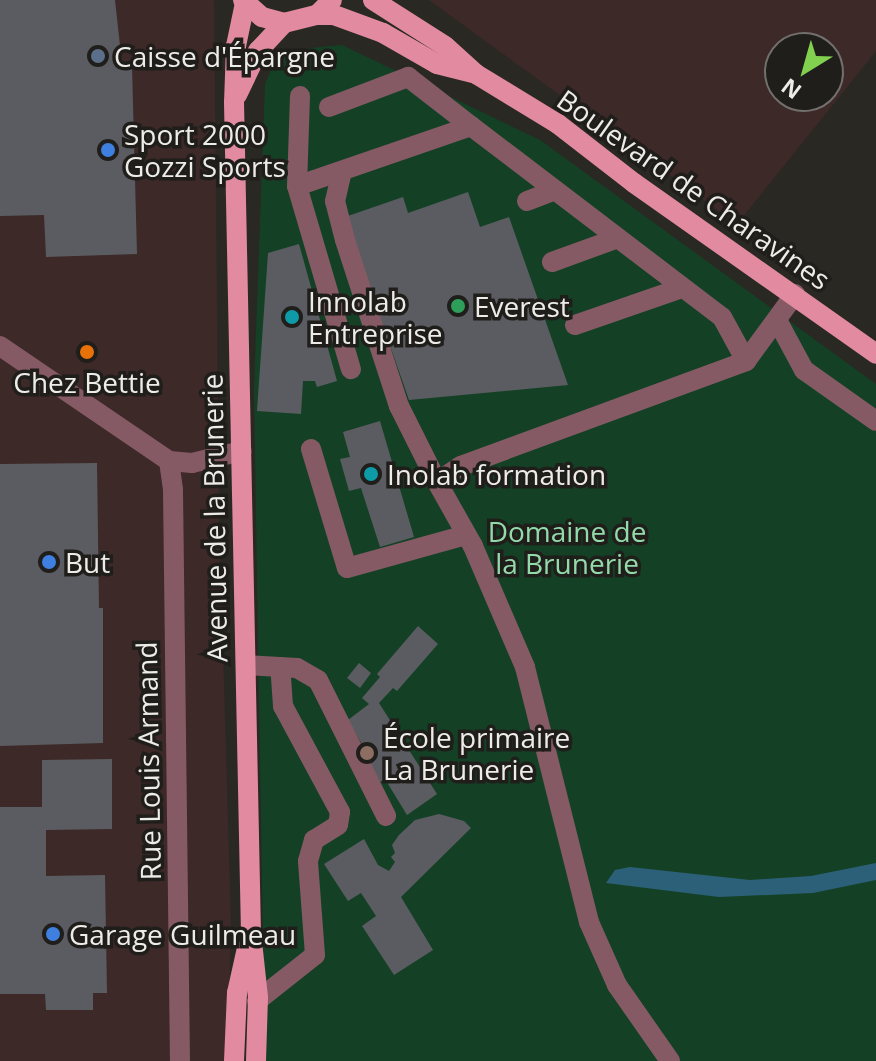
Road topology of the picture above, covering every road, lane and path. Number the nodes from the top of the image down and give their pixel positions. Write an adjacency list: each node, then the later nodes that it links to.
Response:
1 (373, 0): 5 (main road, Boulevard de Charavines)
2 (244, 2): 4 (main road); 7 (main road, Avenue de la Brunerie)
3 (325, 7): 4 (main road); 5 (main road, Boulevard de Charavines)
4 (284, 23): 7 (main road, Avenue de la Brunerie)
5 (476, 74): 17 (main road, Boulevard de Charavines)
6 (300, 96): 11 (street)
7 (234, 102): 26 (main road, Avenue de la Brunerie)
8 (329, 107): 9 (street)
9 (471, 126): 10 (street); 12 (street)
10 (342, 171): 11 (street); 28 (street)
11 (297, 186): 23 (street)
12 (555, 190): 13 (street); 14 (street)
13 (527, 201)
14 (618, 238): 15 (street); 16 (street)
15 (552, 262)
16 (682, 288): 19 (street); 22 (street)
17 (795, 294): 18 (street); 21 (main road, Boulevard de Charavines)
18 (777, 320): 22 (street); 24 (street)
19 (575, 325)
20 (0, 346): 27 (street)
21 (876, 354)
22 (746, 361): 28 (street)
23 (351, 369)
24 (876, 421)
25 (311, 449): 29 (street)
26 (242, 451): 27 (street); 30 (main road, Avenue de la Brunerie)
27 (169, 461): 35 (street, Rue Louis Armand)
28 (437, 482): 29 (street)
29 (466, 535): 38 (street)
30 (246, 665): 31 (street); 33 (main road, Avenue de la Brunerie)
31 (280, 667): 32 (street); 34 (street)
32 (386, 816)
33 (251, 932): 34 (main road, Avenue de la Brunerie); 36 (main road, Avenue de la Brunerie)
34 (257, 1001): 37 (main road, Avenue de la Brunerie)
35 (180, 1061)
36 (234, 1061)
37 (256, 1061)
38 (670, 1061)

